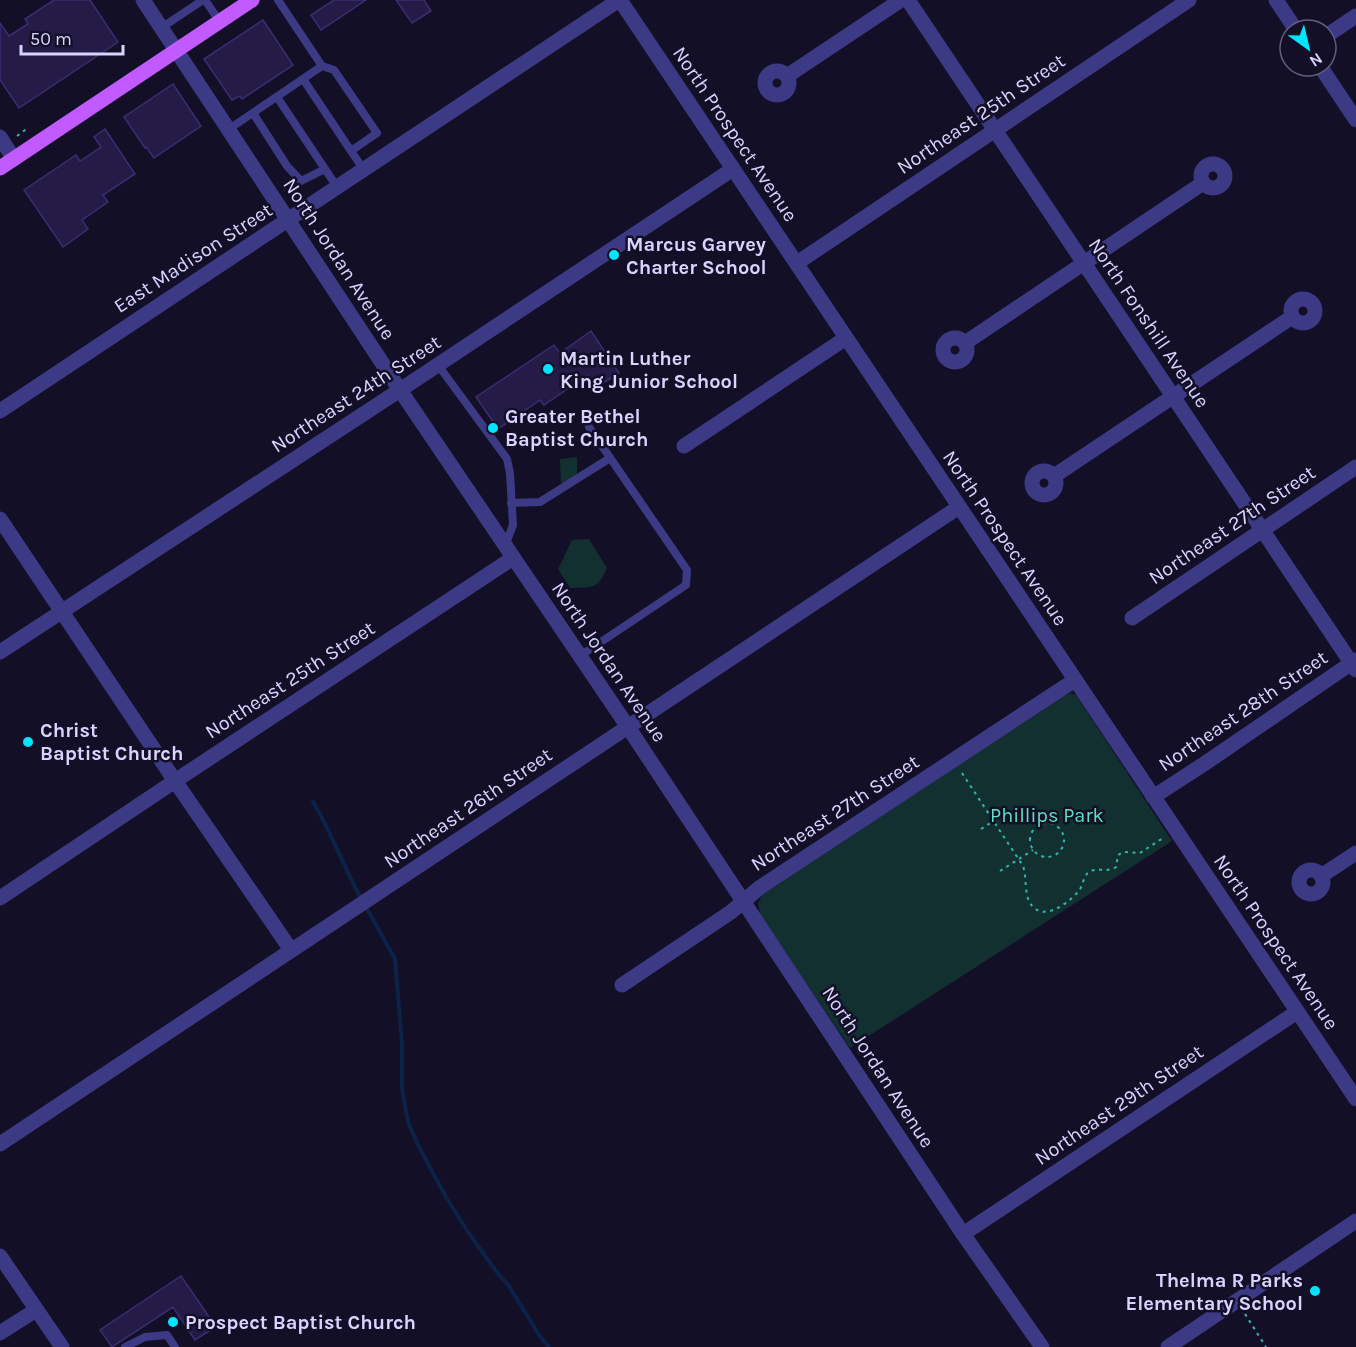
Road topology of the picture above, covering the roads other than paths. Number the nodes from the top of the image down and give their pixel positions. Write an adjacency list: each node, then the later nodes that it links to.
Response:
1 (143, 0): 13 (street, North Jordan Avenue)
2 (204, 0): 12 (lane); 13 (lane)
3 (252, 0): 12 (main road)
4 (278, 0): 16 (lane)
5 (619, 0): 30 (street, North Prospect Avenue); 31 (street, East Madison Street)
6 (901, 0): 17 (street)
7 (908, 0): 24 (street, North Fonshill Avenue)
8 (1189, 0): 24 (street, Northeast 25th Street)
9 (1276, 0): 11 (street)
10 (1356, 16): 14 (street)
11 (1288, 18)
12 (220, 21): 15 (main road)
13 (161, 28): 15 (street, North Jordan Avenue)
14 (1338, 28)
15 (176, 50): 23 (street, North Jordan Avenue); 27 (main road)
16 (322, 66): 19 (lane); 26 (lane)
17 (787, 76)
18 (1328, 78): 22 (street)
19 (303, 79): 20 (lane); 26 (lane)
20 (277, 97): 21 (lane); 29 (lane)
21 (253, 113): 23 (lane); 29 (lane)
22 (1356, 120)
23 (229, 129): 34 (street, North Jordan Avenue)
24 (995, 130): 35 (street, Northeast 25th Street); 36 (street, North Fonshill Avenue)
25 (0, 137): 27 (street)
26 (351, 151): 31 (lane)
27 (14, 159): 28 (main road)
28 (0, 168)
29 (325, 169): 33 (lane)
30 (733, 169): 35 (street, North Prospect Avenue); 40 (street, Northeast 24th Street)
31 (364, 170): 33 (street, East Madison Street)
32 (1203, 183): 36 (street)
33 (337, 188): 34 (street, East Madison Street)
34 (289, 220): 41 (street, North Jordan Avenue); 43 (street, East Madison Street)
35 (797, 263): 38 (street, North Prospect Avenue)
36 (1084, 263): 39 (street); 42 (street, North Fonshill Avenue)
37 (1292, 317): 42 (street)
38 (846, 338): 45 (street); 50 (street, North Prospect Avenue)
39 (965, 343)
40 (438, 365): 41 (street, Northeast 24th Street); 49 (lane)
41 (400, 390): 53 (street, North Jordan Avenue); 54 (street, Northeast 24th Street)
42 (1173, 397): 48 (street); 52 (street, North Fonshill Avenue)
43 (0, 411)
44 (589, 427): 46 (lane)
45 (684, 446)
46 (610, 458): 49 (lane); 57 (lane)
47 (1356, 467): 52 (street, Northeast 27th Street)
48 (1054, 476)
49 (511, 503): 53 (lane)
50 (959, 507): 59 (street, North Prospect Avenue); 60 (street, Northeast 26th Street)
51 (0, 519): 54 (street)
52 (1262, 530): 55 (street, Northeast 27th Street); 58 (street, North Fonshill Avenue)
53 (509, 552): 57 (street, North Jordan Avenue); 61 (street, Northeast 25th Street)
54 (62, 611): 56 (street, Northeast 24th Street); 61 (street)
55 (1132, 618)
56 (0, 652)
57 (580, 656): 60 (street, North Jordan Avenue)
58 (1354, 664): 62 (street, Northeast 28th Street)
59 (1075, 680): 62 (street, North Prospect Avenue); 66 (street, Northeast 27th Street)
60 (628, 727): 66 (street, North Jordan Avenue); 67 (street, Northeast 26th Street)
61 (175, 781): 65 (street, Northeast 25th Street); 67 (street)
62 (1153, 797): 69 (street, North Prospect Avenue)
63 (1356, 853): 64 (street)
64 (1321, 876)
65 (0, 898)
66 (744, 901): 68 (street, Northeast 27th Street); 73 (street, North Jordan Avenue)
67 (291, 950): 71 (street, Northeast 26th Street)
68 (622, 985)
69 (1298, 1012): 70 (street, North Prospect Avenue); 73 (street, Northeast 29th Street)
70 (1356, 1099)
71 (0, 1144)
72 (1356, 1221): 81 (street)
73 (963, 1234): 80 (street, North Jordan Avenue)
74 (0, 1256): 75 (street)
75 (36, 1310): 76 (street); 77 (street)
76 (0, 1333)
77 (62, 1347)
78 (125, 1347): 79 (lane)
79 (175, 1347)
80 (1041, 1347)
81 (1168, 1347)

